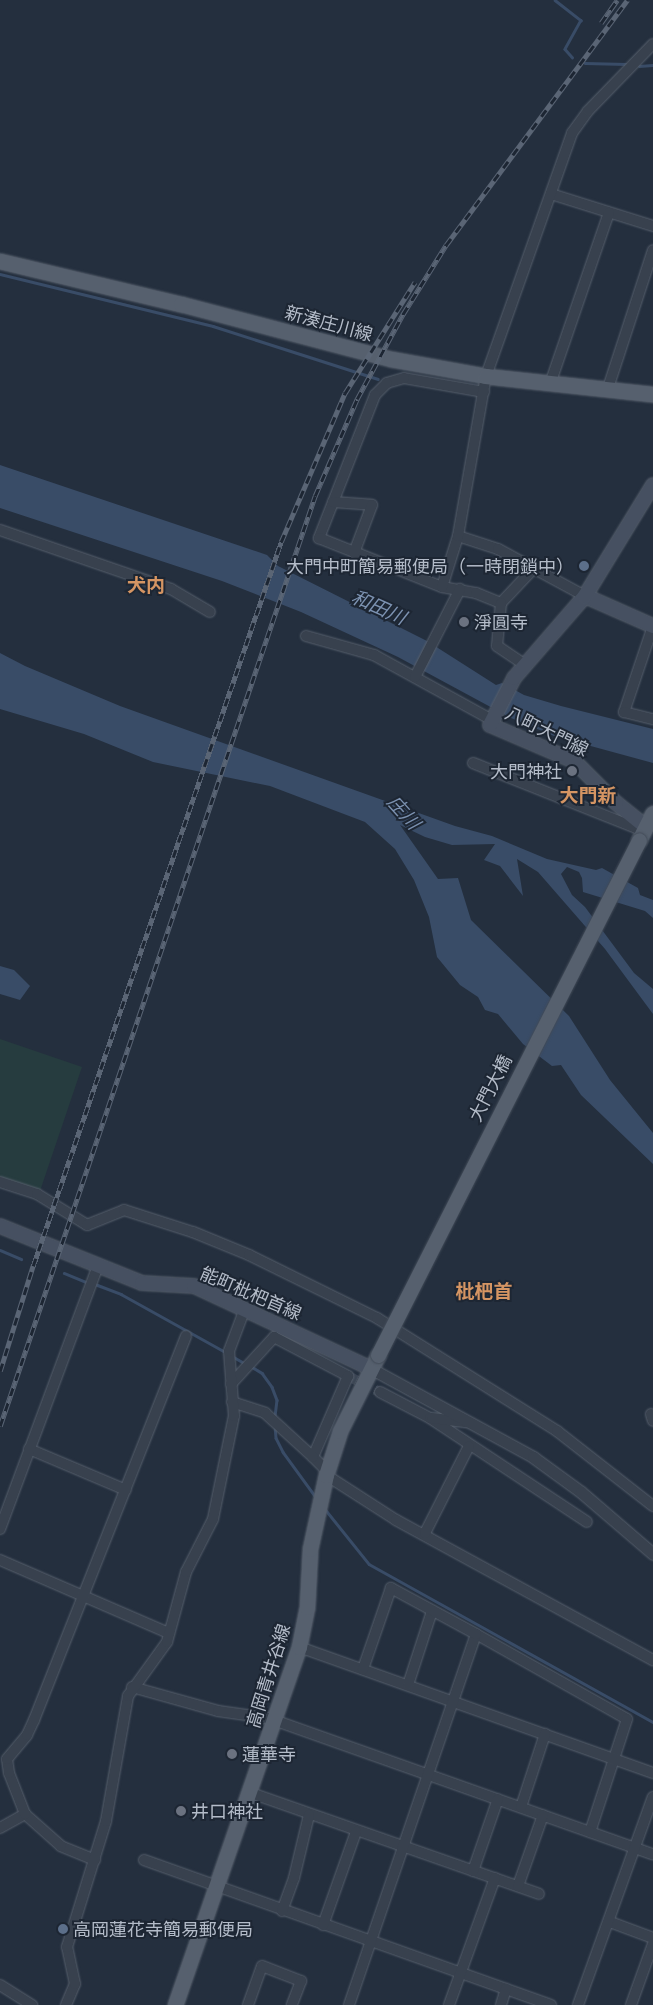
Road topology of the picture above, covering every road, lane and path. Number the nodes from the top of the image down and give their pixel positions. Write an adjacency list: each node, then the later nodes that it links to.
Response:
1 (653, 44): 2 (street)
2 (551, 194): 3 (street); 7 (street)
3 (609, 213): 4 (street); 8 (street)
4 (653, 226)
5 (653, 250): 9 (street)
6 (0, 261): 7 (main road, 新湊庄川線)
7 (486, 376): 8 (main road, 新湊庄川線); 10 (street)
8 (551, 382): 9 (main road, 新湊庄川線)
9 (608, 388): 11 (main road, 新湊庄川線)
10 (484, 392): 13 (street); 15 (street)
11 (653, 394)
12 (653, 485): 20 (main road, 八町大門線)
13 (333, 502): 16 (street); 16 (street)
14 (0, 530): 22 (street)
15 (458, 536): 17 (street); 18 (street)
16 (354, 553): 18 (street)
17 (533, 569): 20 (street); 21 (street)
18 (442, 587): 19 (street)
19 (460, 589): 21 (street); 26 (street)
20 (585, 596): 23 (main road); 25 (main road, 八町大門線)
21 (501, 603): 25 (street)
22 (210, 612)
23 (653, 626): 27 (street)
24 (306, 636): 26 (street)
25 (525, 666): 28 (main road, 八町大門線)
26 (416, 675): 28 (street)
27 (653, 719)
28 (492, 720): 30 (main road, 八町大門線)
29 (473, 764): 30 (street)
30 (647, 829): 36 (main road, 大門大橋, bridge)
31 (0, 1182): 47 (street)
32 (0, 1226): 33 (main road, 能町枇杷首線)
33 (98, 1265): 34 (main road, 能町枇杷首線); 43 (street)
34 (244, 1311): 36 (main road, 能町枇杷首線); 37 (street)
35 (186, 1336): 46 (street)
36 (374, 1361): 41 (street); 45 (main road, 高岡青井谷線)
37 (231, 1384): 39 (street); 44 (street)
38 (380, 1392): 40 (street)
39 (232, 1402): 44 (street); 55 (street)
40 (430, 1418): 41 (street); 42 (street)
41 (473, 1423): 51 (street)
42 (469, 1446): 48 (street); 50 (street)
43 (30, 1449): 46 (street); 49 (street)
44 (313, 1457): 45 (street)
45 (327, 1473): 50 (street); 57 (main road, 高岡青井谷線)
46 (126, 1490): 53 (street)
47 (653, 1506)
48 (587, 1522)
49 (0, 1528)
50 (425, 1533): 58 (street)
51 (653, 1554)
52 (0, 1560): 53 (street)
53 (84, 1595): 55 (street); 72 (street)
54 (432, 1611): 56 (street); 59 (street); 60 (street)
55 (169, 1633): 61 (street)
56 (476, 1634): 62 (street); 65 (street)
57 (299, 1647): 59 (street); 63 (main road, 高岡青井谷線)
58 (653, 1660)
59 (363, 1669): 60 (street)
60 (408, 1685): 62 (street)
61 (132, 1687): 63 (street); 81 (street)
62 (453, 1702): 64 (street); 66 (street)
63 (275, 1721): 66 (street); 68 (main road, 高岡青井谷線)
64 (545, 1734): 65 (street); 71 (street)
65 (615, 1758): 67 (street); 77 (street)
66 (428, 1774): 70 (street); 78 (street)
67 (653, 1774)
68 (251, 1793): 73 (street); 86 (main road, 高岡青井谷線)
69 (653, 1797): 79 (street)
70 (498, 1800): 71 (street); 83 (street)
71 (521, 1807): 74 (street)
72 (25, 1814): 75 (street); 81 (street)
73 (309, 1815): 76 (street); 88 (street)
74 (543, 1815): 77 (street); 85 (street)
75 (0, 1828)
76 (356, 1832): 78 (street); 90 (street)
77 (590, 1832): 79 (street)
78 (403, 1847): 83 (street); 92 (street)
79 (636, 1848): 80 (street); 89 (street)
80 (653, 1854)
81 (95, 1860): 98 (street)
82 (144, 1860): 86 (street)
83 (473, 1871): 84 (street)
84 (495, 1878): 85 (street); 94 (street)
85 (518, 1886): 87 (street)
86 (217, 1888): 88 (street); 99 (main road, 高岡青井谷線)
87 (539, 1894)
88 (282, 1911): 90 (street)
89 (610, 1922): 91 (street); 106 (street)
90 (323, 1925): 92 (street)
91 (653, 1938)
92 (371, 1942): 94 (street); 102 (street)
93 (653, 1944): 107 (street)
94 (460, 1973): 96 (street); 103 (street)
95 (0, 1985): 97 (street)
96 (506, 1989): 104 (street); 105 (street)
97 (29, 2004)
98 (66, 2005)
99 (175, 2005)
100 (248, 2005): 101 (street)
101 (292, 2005)
102 (349, 2005)
103 (449, 2005)
104 (500, 2005)
105 (551, 2005)
106 (578, 2005)
107 (631, 2005)

